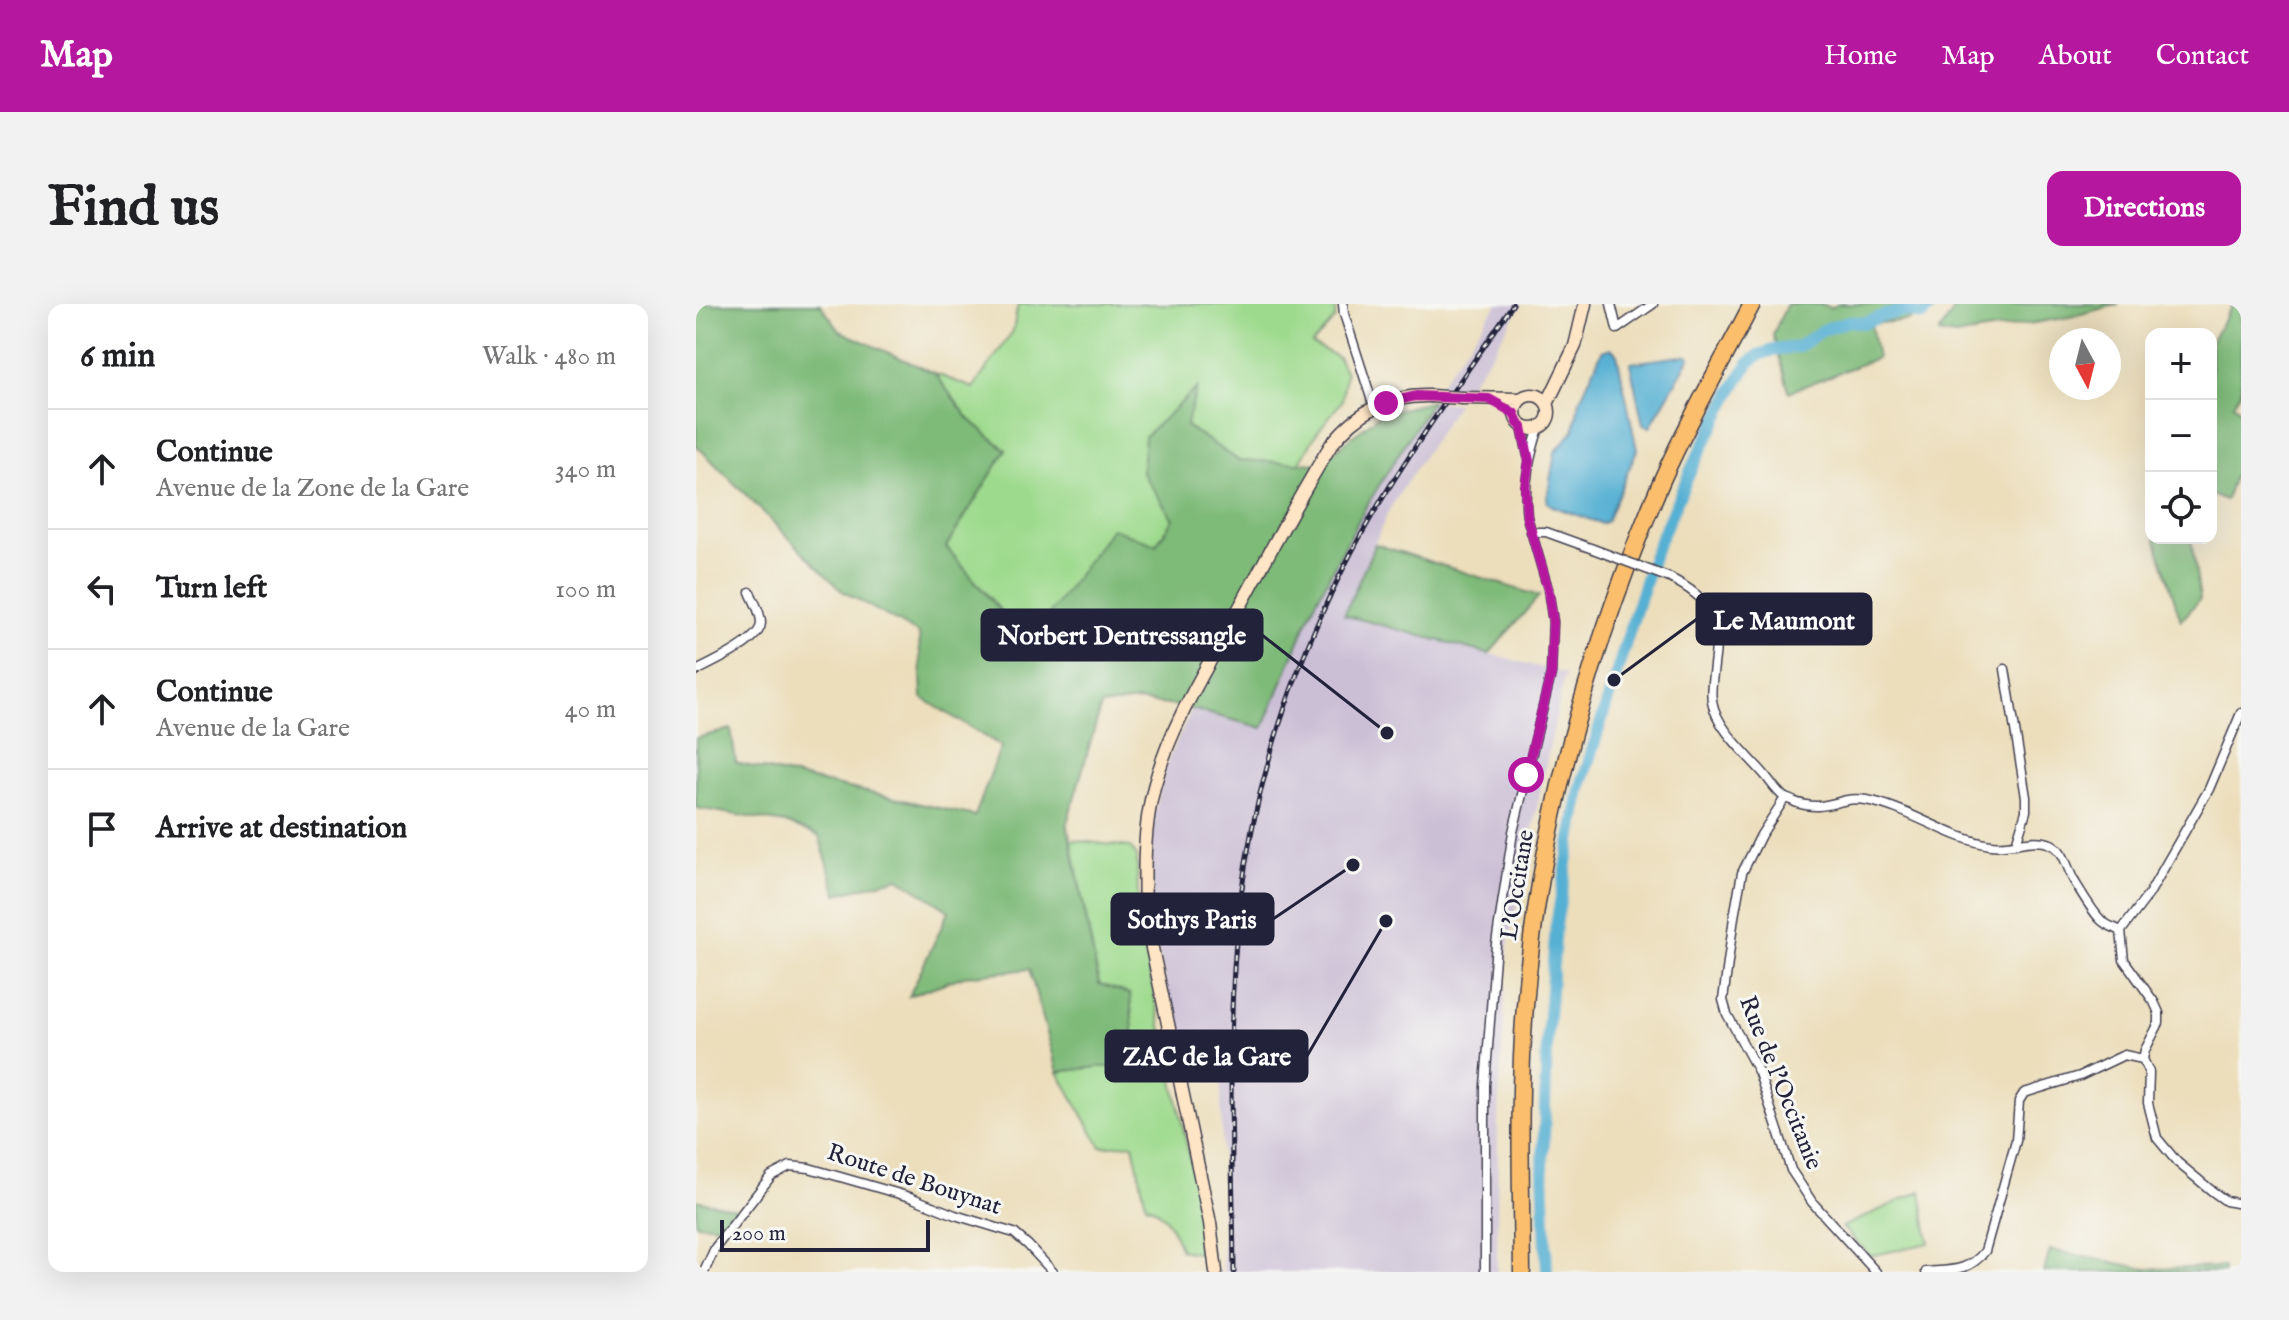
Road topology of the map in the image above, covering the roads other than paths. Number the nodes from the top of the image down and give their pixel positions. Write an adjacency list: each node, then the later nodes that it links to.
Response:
1 (1343, 304): 12 (street)
2 (1585, 304): 7 (street)
3 (1611, 304): 4 (street)
4 (1653, 304)
5 (1741, 304): 31 (highway, L'Occitane)
6 (1752, 304): 32 (highway, L'Occitane)
7 (1562, 369): 8 (street); 11 (street)
8 (1534, 395): 10 (street); 11 (street)
9 (1489, 399): 10 (street); 12 (street, bridge); 13 (street)
10 (1520, 399): 13 (street)
11 (1547, 404): 15 (street)
12 (1376, 407): 29 (street)
13 (1514, 413): 14 (street)
14 (1522, 427): 15 (street); 16 (street)
15 (1539, 428): 16 (street)
16 (1529, 461): 17 (street)
17 (1531, 532): 22 (street, bridge); 30 (street)
18 (750, 592): 20 (street)
19 (2005, 669): 23 (street)
20 (696, 671)
21 (2241, 713): 24 (street)
22 (1785, 798): 23 (street); 33 (street, Rue de l'Occitanie)
23 (2016, 844): 24 (street)
24 (2121, 931): 25 (street)
25 (2143, 1059): 26 (street); 34 (street)
26 (2241, 1204)
27 (704, 1272): 28 (street, Route de Bouynat)
28 (1053, 1272)
29 (1216, 1272)
30 (1485, 1272)
31 (1511, 1272)
32 (1522, 1272)
33 (1876, 1272)
34 (1926, 1272)

